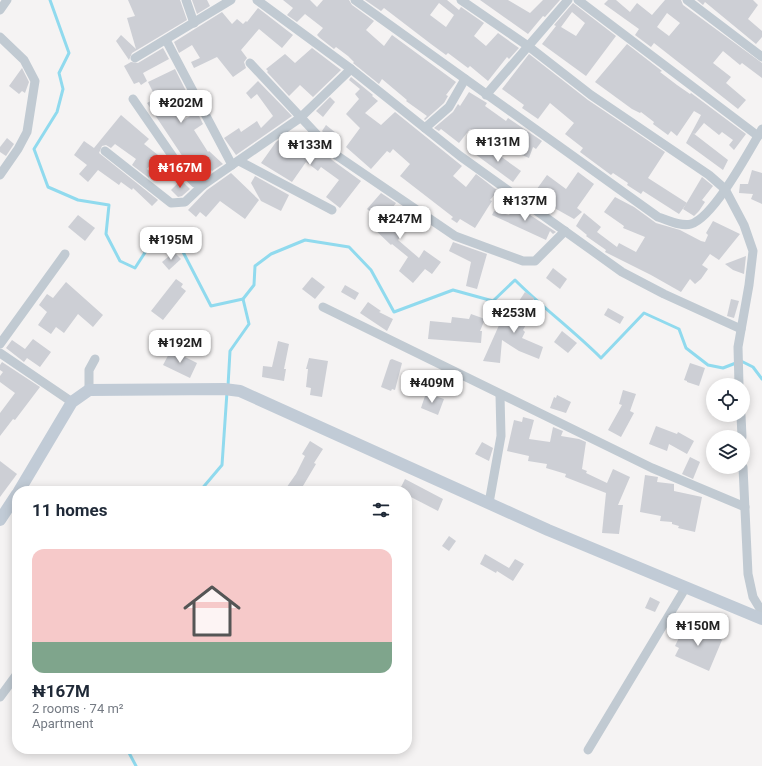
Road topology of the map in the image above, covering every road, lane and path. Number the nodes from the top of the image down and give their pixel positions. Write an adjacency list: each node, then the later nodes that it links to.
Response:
1 (7, 0): 10 (street)
2 (186, 0): 11 (street)
3 (231, 0): 11 (street)
4 (258, 0): 18 (street)
5 (355, 0): 19 (street)
6 (461, 0): 14 (street)
7 (568, 0): 14 (street)
8 (578, 0): 24 (street)
9 (687, 0): 15 (street)
10 (0, 10)
11 (194, 23): 13 (street)
12 (0, 37): 27 (street)
13 (166, 40): 16 (street); 26 (street)
14 (528, 46): 20 (street); 29 (street)
15 (762, 57)
16 (135, 58)
17 (250, 62): 22 (street)
18 (351, 69): 22 (street); 23 (street)
19 (465, 79): 20 (street); 23 (street)
20 (486, 95): 29 (street)
21 (133, 99): 28 (street)
22 (300, 118): 26 (street); 31 (street)
23 (425, 128): 31 (street)
24 (760, 133): 29 (street)
25 (105, 151): 28 (street)
26 (235, 163): 28 (street); 30 (street)
27 (0, 175)
28 (203, 185)
29 (725, 189): 34 (street)
30 (332, 210)
31 (565, 231): 34 (street)
32 (65, 254): 35 (street)
33 (323, 307): 40 (street)
34 (742, 329): 38 (street)
35 (0, 344)
36 (0, 352): 41 (street)
37 (95, 359): 39 (street)
38 (739, 378)
39 (90, 390): 41 (street); 45 (street)
40 (500, 395): 45 (street); 46 (street)
41 (72, 402): 43 (street)
42 (743, 474): 46 (street)
43 (22, 486)
44 (12, 502): 47 (street)
45 (489, 504): 48 (street)
46 (745, 507): 49 (street)
47 (0, 520)
48 (686, 587): 50 (street); 53 (street)
49 (762, 612)
50 (762, 619)
51 (12, 681): 52 (street)
52 (0, 697)
53 (588, 750)

